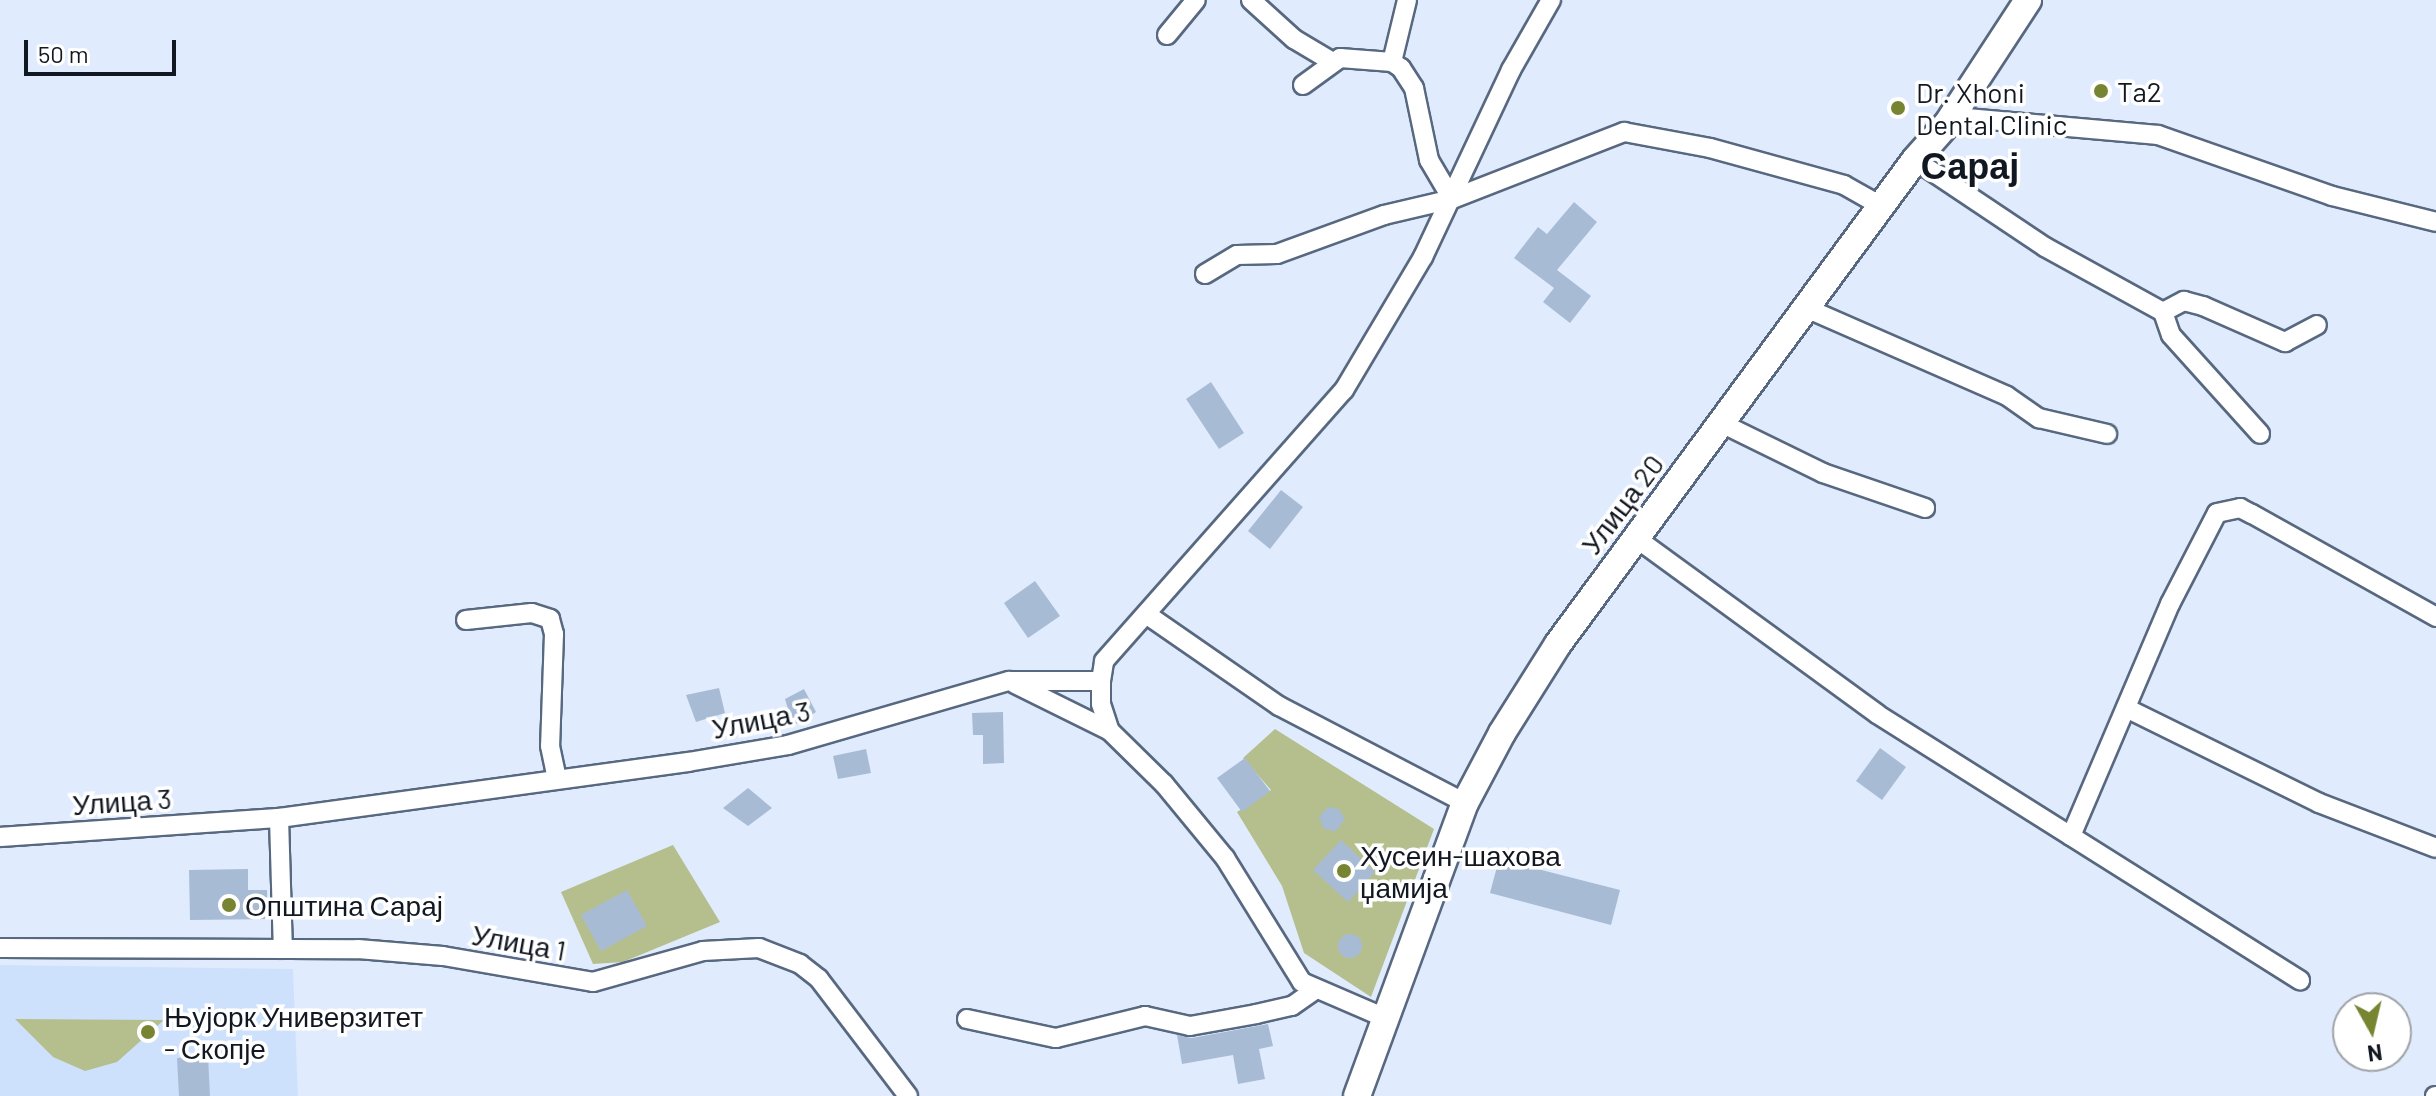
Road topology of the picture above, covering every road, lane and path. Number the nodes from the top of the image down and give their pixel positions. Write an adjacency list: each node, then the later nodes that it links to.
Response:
1 (1196, 0): 6 (street)
2 (1251, 0): 7 (street)
3 (1407, 0): 8 (street)
4 (1551, 0): 12 (street)
5 (2028, 0): 10 (street, Улица 20)
6 (1167, 35)
7 (1331, 61): 8 (street); 9 (street)
8 (1392, 62): 12 (street)
9 (1303, 85)
10 (1956, 108): 11 (street, Улица 20); 14 (street)
11 (1915, 160): 13 (street, Улица 20); 17 (street)
12 (1452, 199): 13 (street); 15 (street); 24 (street)
13 (1883, 207): 16 (street, Улица 20)
14 (2436, 222)
15 (1205, 274)
16 (1806, 308): 19 (street, Улица 20); 20 (street)
17 (2163, 312): 18 (street); 21 (street)
18 (2317, 325)
19 (1721, 423): 22 (street); 23 (street, Улица 20)
20 (2107, 434)
21 (2260, 434)
22 (1925, 508)
23 (1636, 538): 32 (street, Улица 20); 34 (street)
24 (1146, 614): 28 (street); 32 (street)
25 (2436, 617): 29 (street)
26 (466, 620): 31 (street)
27 (1009, 681): 28 (street, Улица 3); 30 (street); 31 (street, Улица 3)
28 (1101, 681): 30 (street)
29 (2126, 708): 34 (street); 36 (street)
30 (1110, 731): 40 (street)
31 (557, 778): 33 (street, Улица 3)
32 (1465, 803): 41 (street, Улица 20)
33 (279, 818): 35 (street, Улица 3); 38 (street)
34 (2071, 836): 39 (street)
35 (0, 837)
36 (2436, 848)
37 (0, 948): 38 (street, Улица 1)
38 (283, 949): 43 (street, Улица 1)
39 (2300, 980)
40 (1315, 990): 41 (street); 42 (street)
41 (1385, 1018): 44 (street, Улица 20)
42 (967, 1019)
43 (908, 1096)
44 (1357, 1096)

